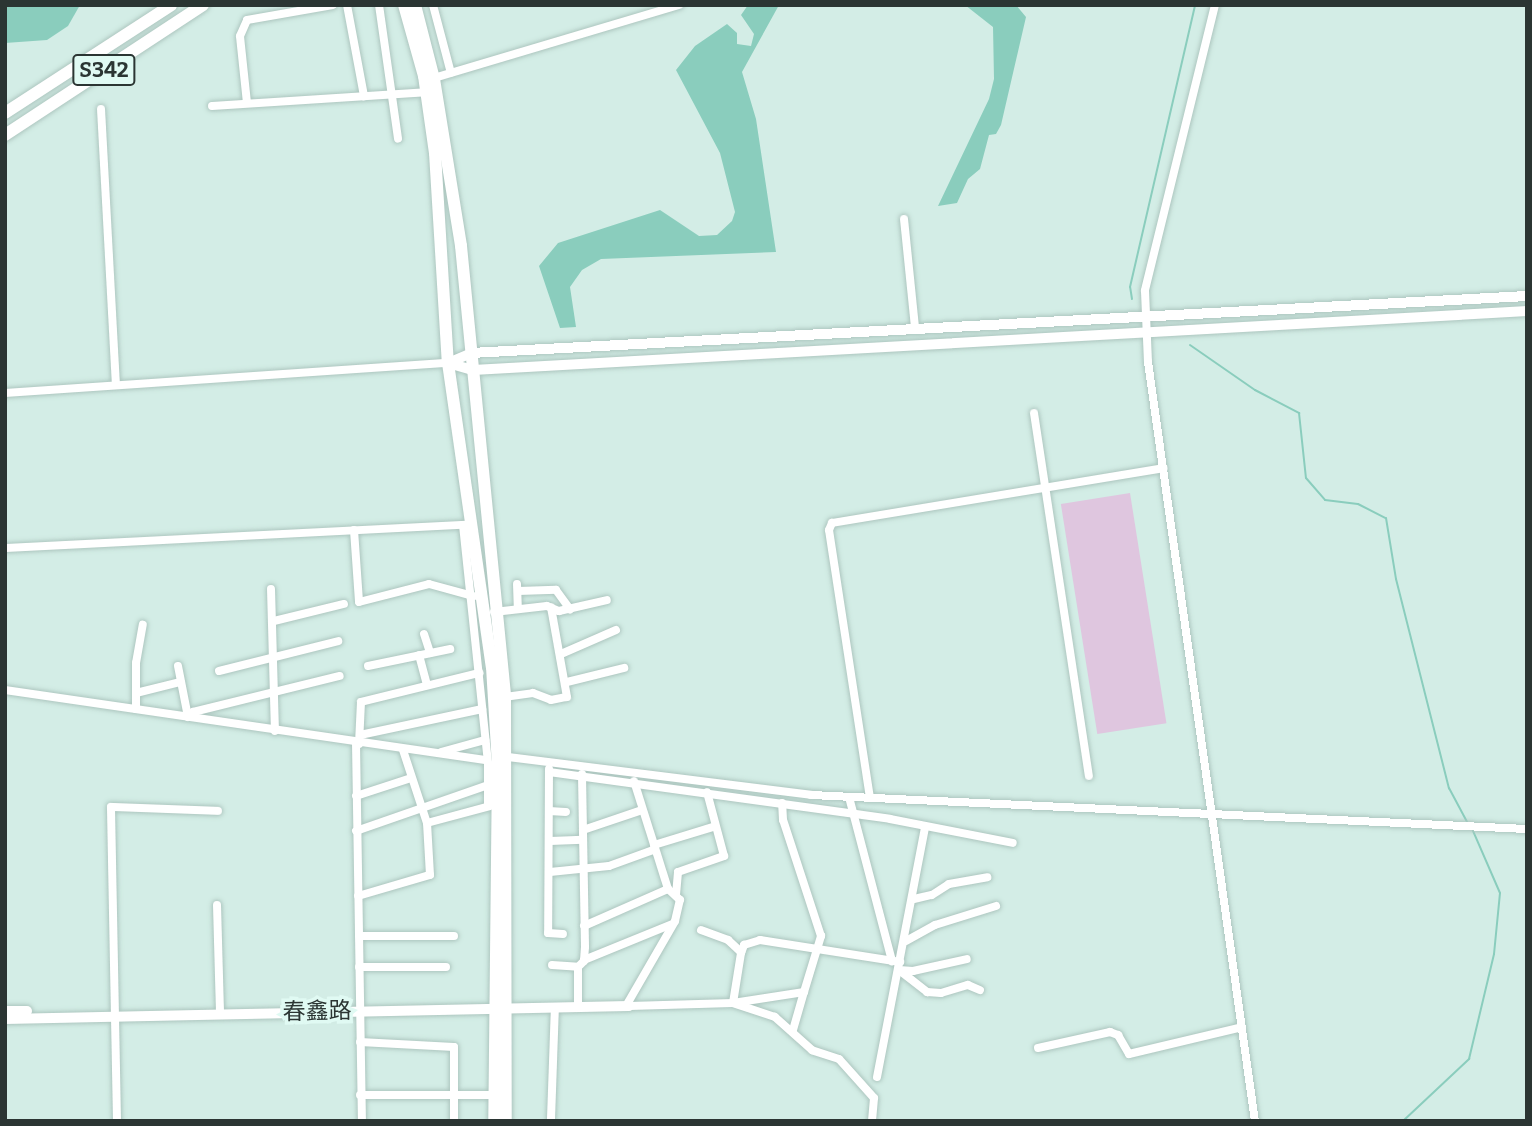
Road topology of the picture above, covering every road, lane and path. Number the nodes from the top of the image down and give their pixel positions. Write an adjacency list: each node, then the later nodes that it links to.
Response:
1 (171, 5): 18 (main road, S342)
2 (203, 5): 19 (main road, S342)
3 (333, 5): 15 (street)
4 (347, 5): 14 (street)
5 (379, 5): 13 (street)
6 (404, 5): 12 (main road)
7 (415, 5): 12 (main road)
8 (433, 5): 11 (street)
9 (679, 5): 11 (street)
10 (1215, 5): 24 (street)
11 (451, 74): 12 (street)
12 (432, 87): 13 (street); 27 (main road); 28 (main road)
13 (395, 94): 14 (street); 20 (street)
14 (364, 96): 15 (street)
15 (247, 103): 16 (street)
16 (212, 106)
17 (101, 109): 30 (street)
18 (5, 113)
19 (5, 135)
20 (398, 139)
21 (904, 219): 25 (street)
22 (1527, 296): 24 (main road)
23 (1527, 311): 26 (main road)
24 (1146, 315): 25 (main road); 26 (street)
25 (915, 328): 27 (main road)
26 (1147, 330): 29 (main road); 33 (street)
27 (471, 353): 28 (main road); 29 (main road)
28 (448, 363): 29 (main road); 30 (street); 35 (main road)
29 (473, 370): 45 (main road)
30 (116, 385): 31 (street)
31 (5, 393)
32 (1034, 413): 34 (street)
33 (1163, 468): 34 (street); 97 (street)
34 (1046, 488): 82 (street); 89 (street)
35 (468, 524): 36 (street); 39 (street); 45 (main road)
36 (354, 530): 37 (street); 39 (street)
37 (5, 548)
38 (271, 589): 46 (street)
39 (473, 596): 45 (street)
40 (607, 600): 44 (street)
41 (344, 604): 46 (street)
42 (551, 607): 43 (street); 44 (street); 54 (street)
43 (518, 609): 44 (street); 45 (street)
44 (570, 609)
45 (485, 610): 60 (street); 68 (main road); 91 (main road)
46 (274, 621): 55 (street)
47 (143, 625): 66 (street)
48 (615, 630): 54 (street)
49 (424, 634): 52 (street)
50 (338, 641): 55 (street)
51 (450, 649): 52 (street)
52 (430, 653): 53 (street)
53 (419, 654): 57 (street); 64 (street)
54 (561, 654): 63 (street)
55 (273, 657): 59 (street); 67 (street)
56 (178, 666): 62 (street)
57 (368, 666)
58 (624, 668): 63 (street)
59 (219, 671)
60 (479, 673): 64 (street); 70 (street)
61 (340, 676): 67 (street)
62 (180, 682): 66 (street); 71 (street)
63 (567, 682): 68 (street)
64 (427, 685): 74 (street)
65 (5, 690): 69 (street)
66 (136, 693): 69 (street)
67 (273, 693): 71 (street); 72 (street)
68 (505, 697): 77 (main road)
69 (136, 709): 71 (street)
70 (482, 709): 73 (street); 74 (street)
71 (188, 717): 72 (street)
72 (275, 731): 74 (street)
73 (485, 740): 76 (street); 78 (street)
74 (358, 741): 75 (street); 87 (street)
75 (403, 750): 76 (street); 83 (street)
76 (434, 754): 78 (street)
77 (508, 757): 79 (street); 140 (main road)
78 (487, 760): 85 (street)
79 (549, 762): 80 (street); 88 (street)
80 (549, 772): 81 (street); 95 (street)
81 (582, 774): 84 (street); 103 (street)
82 (1089, 776)
83 (411, 778): 87 (street); 92 (street)
84 (634, 781): 86 (street); 93 (street)
85 (488, 785): 91 (street); 92 (street)
86 (707, 792): 90 (street); 100 (street)
87 (356, 796): 104 (street)
88 (849, 797): 89 (street); 98 (street)
89 (870, 797): 97 (street)
90 (782, 803): 98 (street); 125 (street)
91 (492, 806): 99 (street); 140 (main road)
92 (420, 810): 99 (street); 104 (street)
93 (642, 810): 103 (street); 108 (street)
94 (218, 811): 143 (street)
95 (549, 811): 96 (street); 106 (street)
96 (566, 812)
97 (1212, 813): 102 (street); 145 (street)
98 (856, 814): 101 (street); 129 (street)
99 (427, 823): 114 (street)
100 (713, 827): 108 (street); 113 (street)
101 (925, 827): 107 (street); 115 (street)
102 (1527, 829)
103 (583, 830): 105 (street)
104 (356, 831): 114 (street)
105 (583, 840): 106 (street); 110 (street)
106 (550, 841): 109 (street)
107 (1013, 843)
108 (654, 847): 110 (street); 112 (street)
109 (550, 872): 110 (street); 121 (street)
110 (583, 872): 119 (street)
111 (987, 877): 115 (street)
112 (668, 889): 113 (street); 119 (street)
113 (676, 895): 118 (street)
114 (358, 896): 122 (street)
115 (914, 899): 124 (street)
116 (217, 905): 142 (street)
117 (996, 906): 124 (street)
118 (673, 923): 128 (street); 136 (street)
119 (584, 926): 128 (street)
120 (701, 930): 126 (street)
121 (563, 934)
122 (359, 936): 123 (street); 131 (street)
123 (454, 936)
124 (905, 941): 129 (street)
125 (821, 948): 126 (street); 129 (street); 134 (street)
126 (741, 951): 135 (street)
127 (967, 959): 129 (street)
128 (581, 963): 130 (street); 139 (street)
129 (897, 964): 133 (street); 149 (street)
130 (552, 965)
131 (359, 967): 132 (street); 137 (street)
132 (446, 968)
133 (980, 990)
134 (804, 992): 135 (street); 146 (street)
135 (733, 1003): 136 (street); 146 (street)
136 (628, 1006): 139 (main road, 春鑫路)
137 (359, 1007): 140 (main road, 春鑫路); 142 (main road, 春鑫路); 147 (street)
138 (555, 1007): 139 (main road, 春鑫路); 140 (main road, 春鑫路); 153 (street)
139 (578, 1007)
140 (499, 1008): 152 (main road); 158 (main road)
141 (5, 1011): 143 (main road, 春鑫路)
142 (220, 1011): 143 (main road, 春鑫路)
143 (115, 1012): 144 (main road, 春鑫路); 154 (street)
144 (5, 1019)
145 (1242, 1027): 148 (street); 160 (street)
146 (793, 1030): 159 (street)
147 (360, 1042): 150 (street); 151 (street)
148 (1038, 1048)
149 (877, 1077)
150 (454, 1094): 151 (street); 152 (street); 156 (street)
151 (360, 1095): 155 (street)
152 (494, 1095): 157 (main road)
153 (551, 1119)
154 (117, 1121)
155 (362, 1121)
156 (454, 1121)
157 (494, 1121)
158 (506, 1121)
159 (872, 1121)
160 (1255, 1121)

